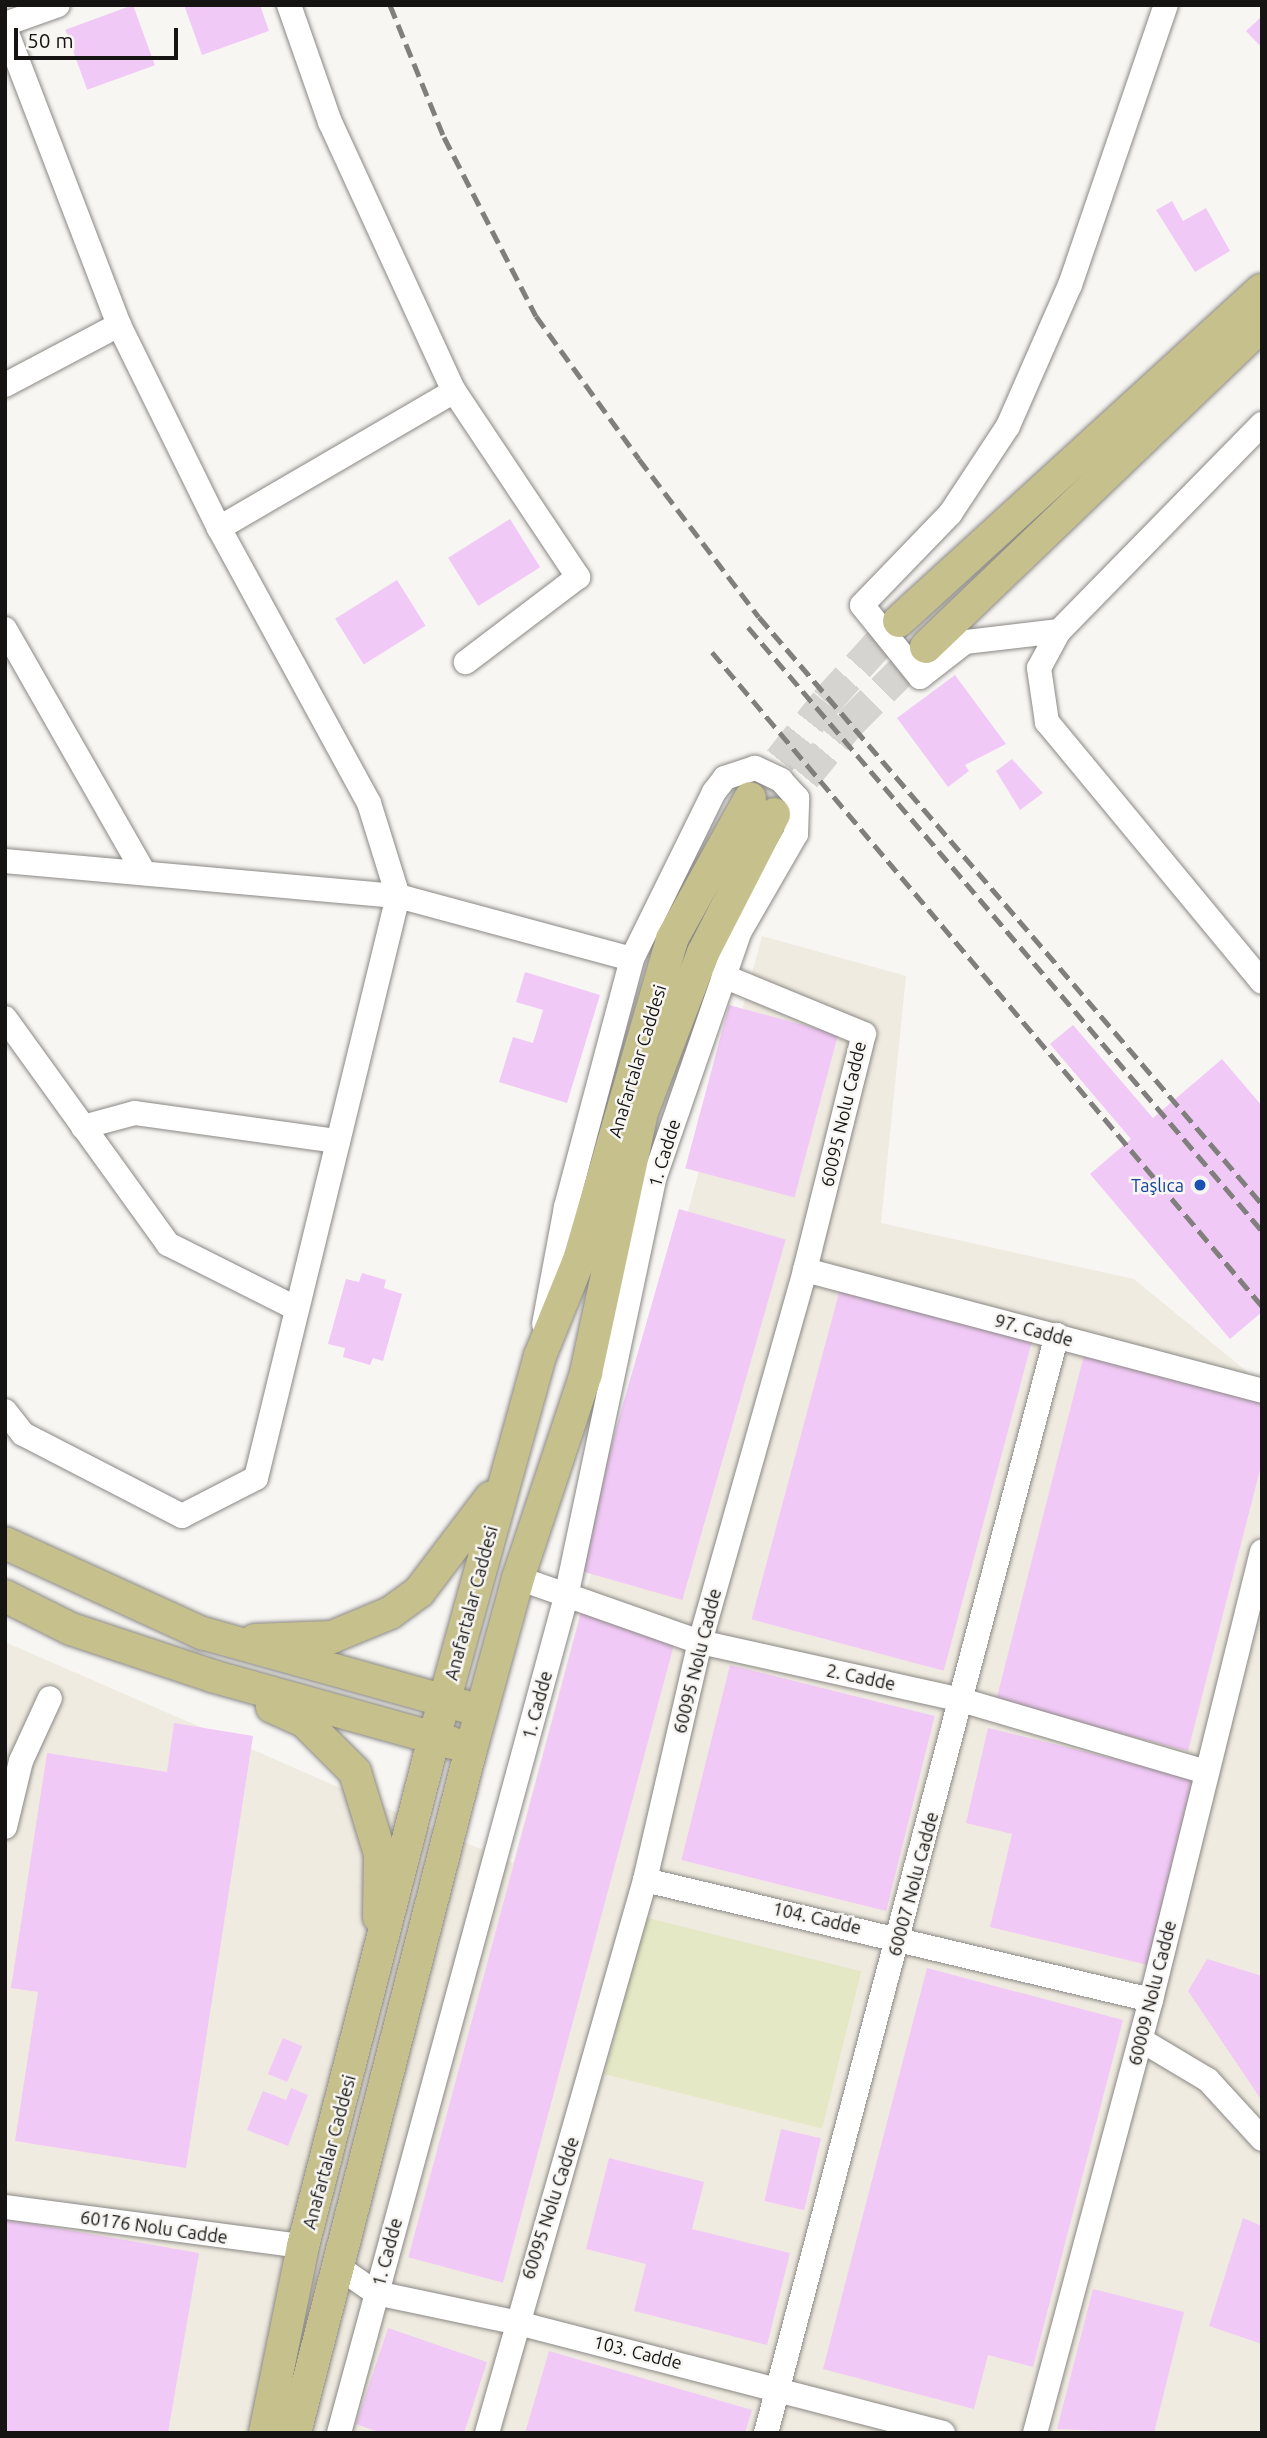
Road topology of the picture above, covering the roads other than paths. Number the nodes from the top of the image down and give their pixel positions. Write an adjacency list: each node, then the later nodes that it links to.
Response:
1 (58, 5): 4 (street)
2 (289, 5): 9 (street)
3 (1166, 5): 14 (street)
4 (5, 26): 6 (street)
5 (1262, 290): 12 (main road)
6 (119, 325): 8 (street); 11 (street)
7 (1262, 325): 15 (main road)
8 (5, 384)
9 (454, 391): 11 (street); 16 (street)
10 (1262, 424): 14 (street)
11 (219, 528): 19 (street)
12 (899, 621)
13 (5, 629): 18 (street)
14 (1059, 631): 22 (street)
15 (926, 647)
16 (466, 662)
17 (5, 861): 18 (street)
18 (144, 873): 19 (street)
19 (398, 896): 20 (street); 25 (street)
20 (632, 959): 21 (street, 1. Cadde); 29 (street, 1. Cadde)
21 (723, 976): 26 (street, 60095 Nolu Cadde); 37 (street, 1. Cadde)
22 (1262, 982)
23 (5, 1018): 24 (street)
24 (83, 1127): 25 (street); 27 (street)
25 (338, 1141): 27 (street)
26 (805, 1270): 28 (street, 97. Cadde); 39 (street, 60095 Nolu Cadde)
27 (297, 1309): 31 (street)
28 (1057, 1335): 30 (street, 97. Cadde); 43 (street, 60007 Nolu Cadde)
29 (540, 1356): 32 (main road, Anafartalar Caddesi); 35 (main road, Anafartalar Caddesi)
30 (1262, 1391)
31 (5, 1411)
32 (506, 1476): 38 (main road); 42 (main road, Anafartalar Caddesi)
33 (5, 1542): 38 (main road)
34 (1262, 1552): 47 (street, 60009 Nolu Cadde)
35 (518, 1578): 37 (street, 2. Cadde); 44 (main road, Anafartalar Caddesi)
36 (5, 1596): 40 (main road)
37 (566, 1597): 39 (street, 2. Cadde); 58 (street, 1. Cadde)
38 (228, 1641): 42 (main road)
39 (700, 1642): 43 (street, 2. Cadde); 49 (street, 60095 Nolu Cadde)
40 (212, 1676): 45 (main road); 51 (main road)
41 (50, 1698): 48 (street)
42 (444, 1700): 44 (main road); 45 (main road, Anafartalar Caddesi)
43 (961, 1700): 47 (street, 2. Cadde); 50 (street, 60007 Nolu Cadde)
44 (482, 1711): 46 (main road, Anafartalar Caddesi)
45 (433, 1738): 46 (main road); 51 (main road, Anafartalar Caddesi)
46 (471, 1749): 57 (main road, Anafartalar Caddesi)
47 (1205, 1772): 52 (street, 60009 Nolu Cadde)
48 (5, 1827)
49 (645, 1880): 50 (street, 104. Cadde); 59 (street, 60095 Nolu Cadde)
50 (899, 1936): 52 (street, 104. Cadde); 60 (street, 60007 Nolu Cadde)
51 (378, 1971): 56 (main road, Anafartalar Caddesi)
52 (1151, 2000): 53 (street, 60009 Nolu Cadde)
53 (1141, 2040): 54 (street); 67 (street, 60009 Nolu Cadde)
54 (1262, 2139)
55 (5, 2207): 56 (street, 60176 Nolu Cadde)
56 (303, 2246): 61 (main road, Anafartalar Caddesi)
57 (337, 2266): 58 (street, 103. Cadde); 62 (main road, Anafartalar Caddesi)
58 (376, 2293): 59 (street, 103. Cadde); 63 (street, 1. Cadde)
59 (514, 2322): 60 (street, 103. Cadde); 64 (street, 60095 Nolu Cadde)
60 (778, 2387): 65 (street, 60007 Nolu Cadde); 66 (street, 103. Cadde)
61 (265, 2433)
62 (295, 2433)
63 (339, 2433)
64 (486, 2433)
65 (766, 2433)
66 (943, 2433)
67 (1035, 2433)

